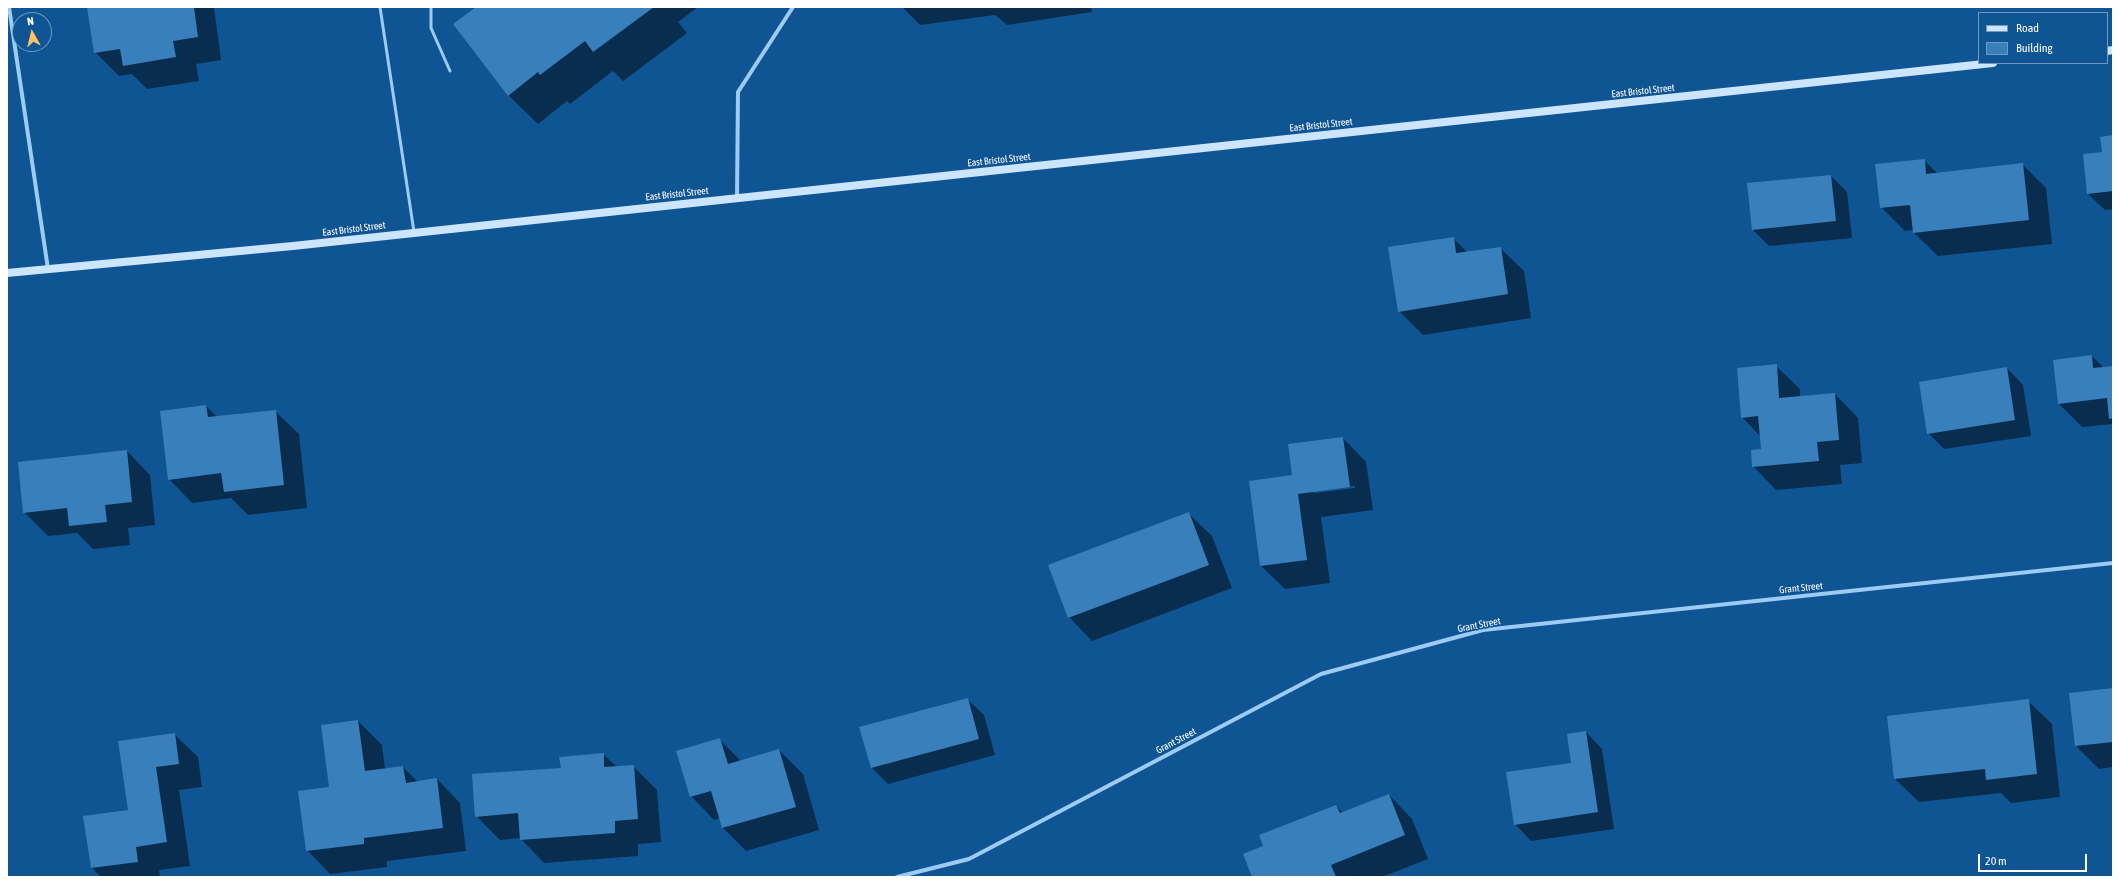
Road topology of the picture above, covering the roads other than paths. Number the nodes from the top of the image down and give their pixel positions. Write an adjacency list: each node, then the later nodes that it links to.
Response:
1 (9, 7): 9 (street)
2 (380, 7): 8 (lane)
3 (431, 7): 6 (lane)
4 (793, 7): 7 (street)
5 (1983, 64): 7 (main road, East Bristol Street)
6 (450, 71)
7 (737, 198): 8 (main road, East Bristol Street)
8 (414, 232): 9 (main road, East Bristol Street)
9 (48, 269): 10 (main road, East Bristol Street)
10 (7, 273)
11 (2113, 563): 12 (street, Grant Street)
12 (897, 877)

